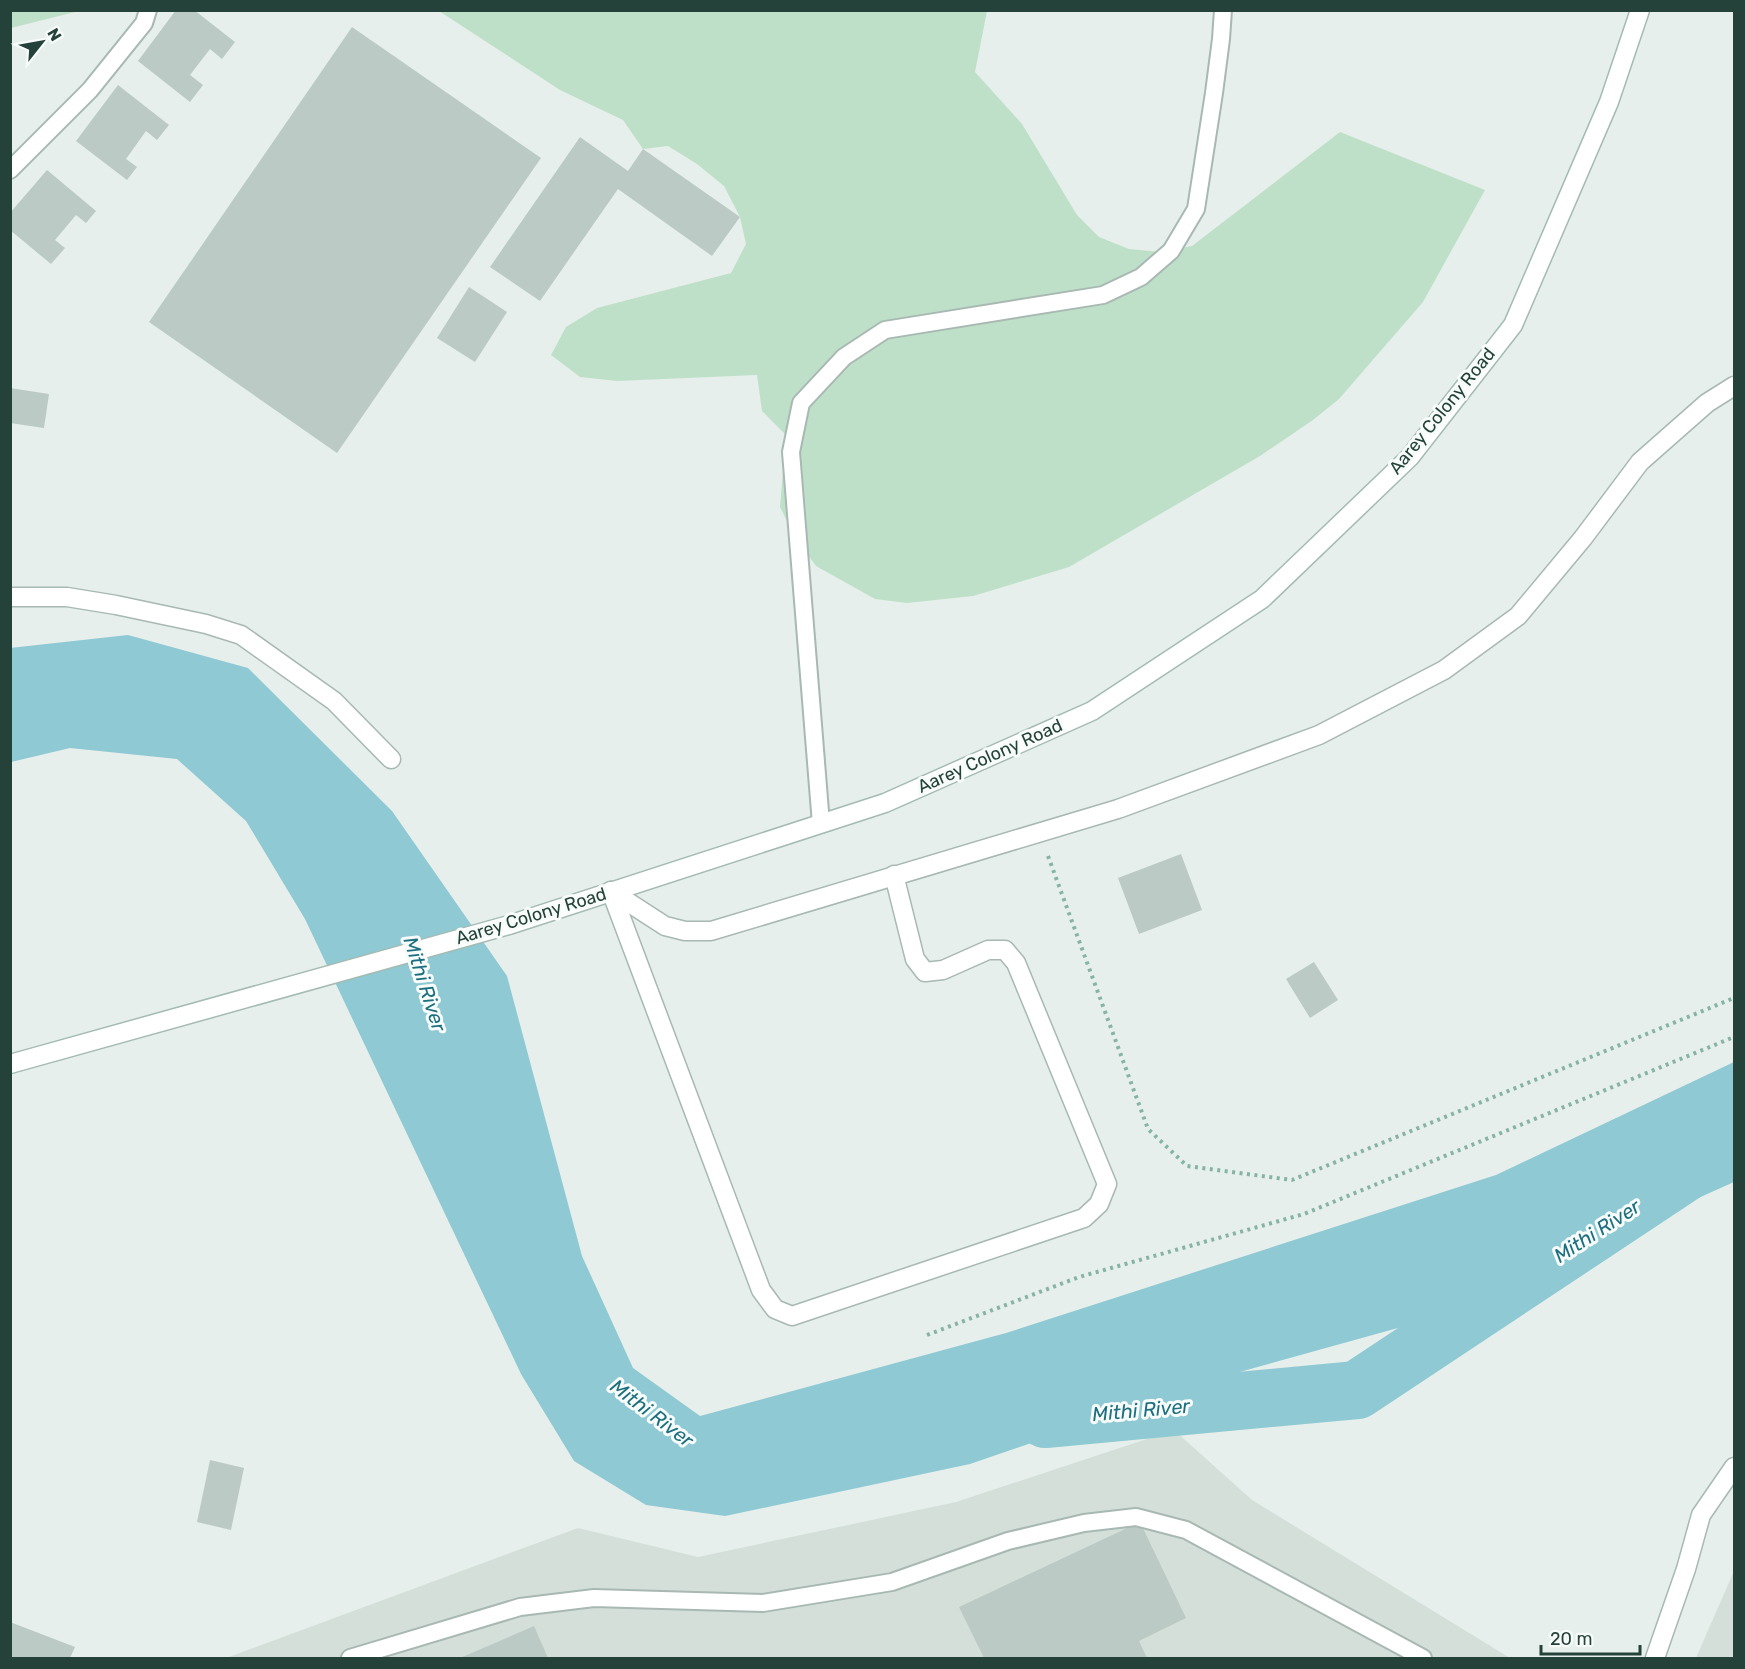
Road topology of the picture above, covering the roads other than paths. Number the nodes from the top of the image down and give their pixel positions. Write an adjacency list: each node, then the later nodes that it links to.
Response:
1 (148, 10): 4 (lane)
2 (1223, 10): 8 (lane)
3 (1640, 10): 8 (street, Aarey Colony Road)
4 (10, 170)
5 (1734, 386): 9 (street)
6 (10, 597): 7 (street)
7 (391, 759)
8 (821, 824): 10 (street, Aarey Colony Road)
9 (894, 875): 10 (street); 10 (street)
10 (611, 891): 11 (street, Aarey Colony Road)
11 (10, 1064)
12 (1734, 1467): 15 (street)
13 (350, 1659): 14 (lane)
14 (1423, 1659)
15 (1655, 1659)

